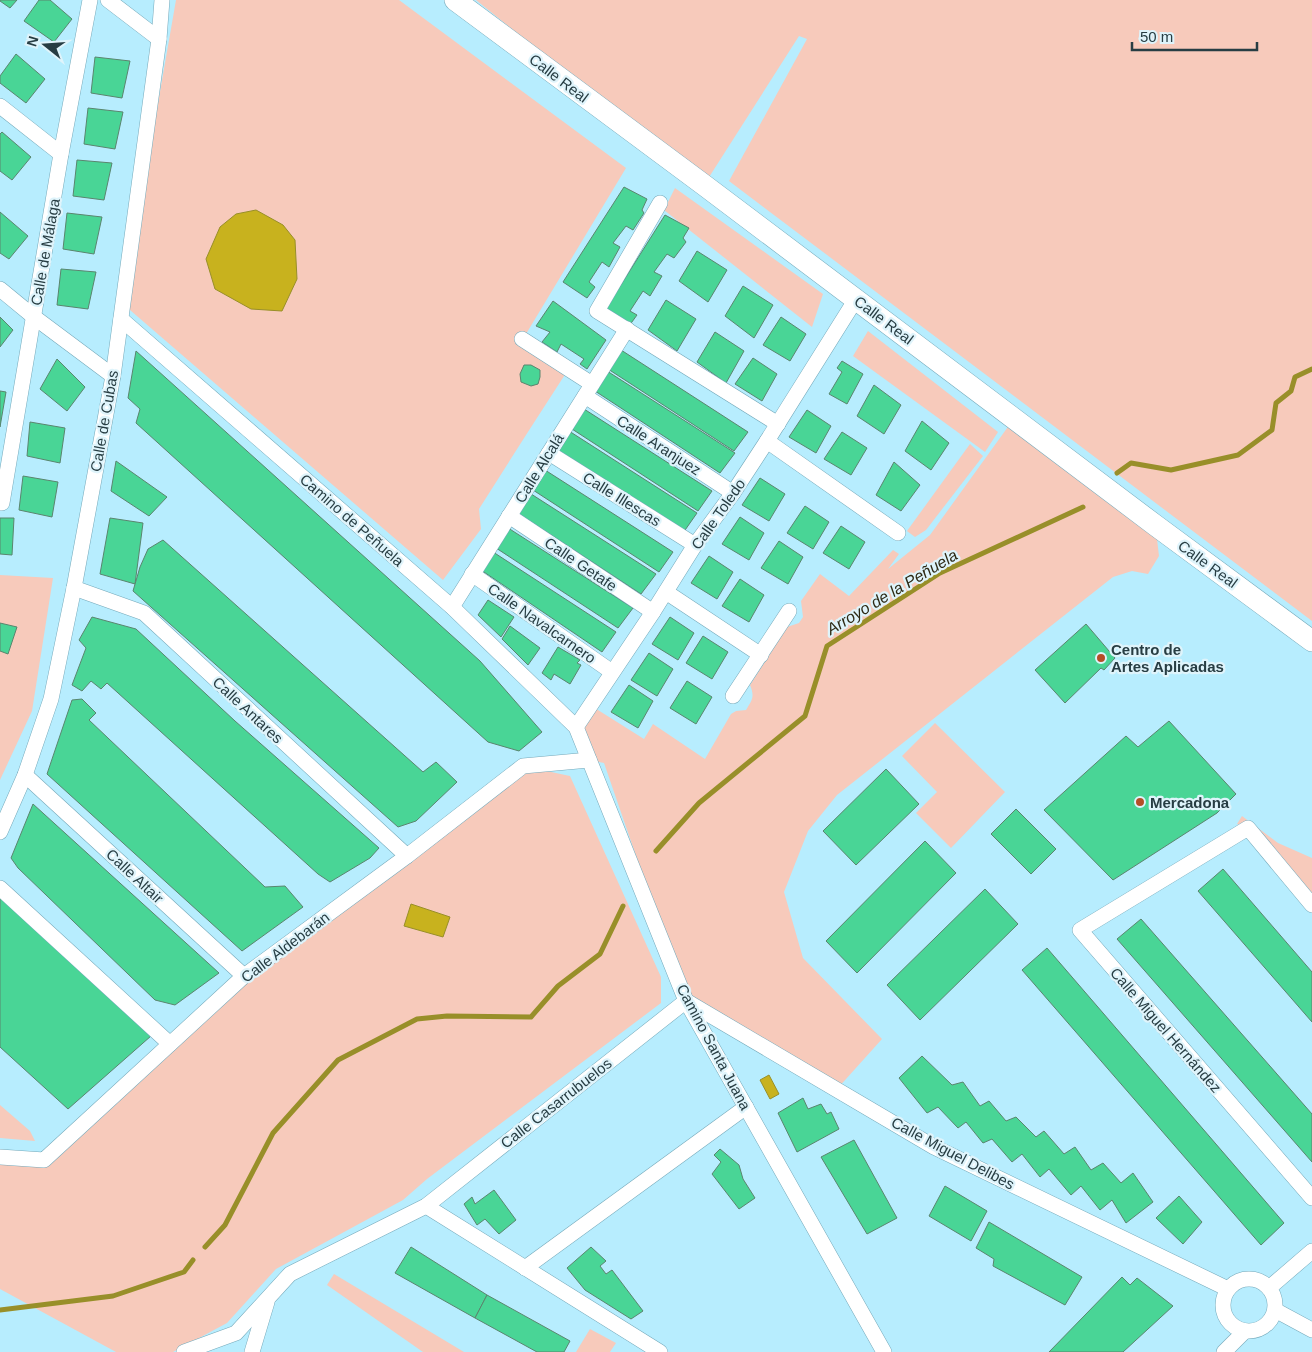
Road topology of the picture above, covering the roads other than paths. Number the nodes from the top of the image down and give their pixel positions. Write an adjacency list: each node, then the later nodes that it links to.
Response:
1 (90, 0): 7 (street, Calle de Málaga)
2 (108, 0): 5 (street)
3 (162, 0): 5 (street, Calle de Cubas)
4 (455, 0): 10 (street, Calle Real)
5 (159, 39): 12 (street, Calle de Cubas)
6 (0, 106): 7 (street)
7 (61, 154): 11 (street, Calle de Málaga)
8 (660, 203): 13 (street)
9 (0, 289): 11 (street)
10 (856, 299): 17 (street, Calle Toledo); 31 (street, Calle Real)
11 (34, 317): 15 (street); 21 (street, Calle de Málaga)
12 (121, 319): 15 (street, Calle de Cubas); 28 (street, Camino de Peñuela)
13 (627, 329): 16 (street, Calle Alcalá); 17 (street)
14 (522, 339): 16 (street, Calle Aranjuez)
15 (113, 376): 26 (street, Calle de Cubas)
16 (588, 390): 19 (street, Calle Alcalá); 20 (street, Calle Aranjuez)
17 (778, 424): 18 (street, Calle Toledo)
18 (768, 441): 20 (street, Calle Toledo); 23 (street)
19 (549, 453): 22 (street, Calle Alcalá); 24 (street, Calle Illescas)
20 (733, 493): 24 (street, Calle Toledo)
21 (0, 503)
22 (509, 516): 25 (street, Calle Alcalá); 30 (street, Calle Getafe)
23 (898, 533)
24 (695, 545): 27 (street, Calle Toledo)
25 (472, 574): 28 (street, Calle Alcalá); 33 (street, Calle Navalcarnero)
26 (74, 588): 37 (street, Calle de Cubas); 39 (street, Calle Antares)
27 (666, 592): 30 (street, Calle Toledo); 32 (street)
28 (452, 607): 35 (street, Camino de Peñuela)
29 (788, 611): 32 (street)
30 (652, 612): 33 (street, Calle Toledo)
31 (1312, 641)
32 (760, 655): 34 (street)
33 (612, 672): 35 (street, Calle Toledo)
34 (733, 696)
35 (576, 727): 36 (street, Camino Santa Juana)
36 (589, 760): 39 (street, Calle Aldebarán); 43 (street, Camino Santa Juana)
37 (25, 775): 38 (street, Calle de Cubas); 42 (street, Calle Altair)
38 (0, 832)
39 (407, 856): 42 (street, Calle Aldebarán)
40 (0, 888): 44 (street)
41 (1312, 905): 47 (street, Calle Miguel Hernández)
42 (244, 976): 44 (street, Calle Aldebarán)
43 (686, 1001): 45 (street, Camino Santa Juana); 48 (street, Calle Casarrubuelos); 51 (street, Calle Miguel Delibes)
44 (170, 1044): 46 (street, Calle Aldebarán)
45 (746, 1106): 50 (street); 60 (street, Camino Santa Juana)
46 (0, 1157)
47 (1312, 1198)
48 (426, 1206): 50 (street); 53 (street, Calle Casarrubuelos)
49 (1312, 1251): 52 (street)
50 (525, 1268): 59 (street)
51 (1228, 1288): 52 (street); 56 (street)
52 (1269, 1288): 54 (street)
53 (268, 1298): 57 (street, Calle Casarrubuelos); 58 (street)
54 (1275, 1310): 55 (street); 56 (street)
55 (1312, 1330)
56 (1244, 1332): 61 (street)
57 (184, 1352)
58 (252, 1352)
59 (660, 1352)
60 (884, 1352)
61 (1224, 1352)

